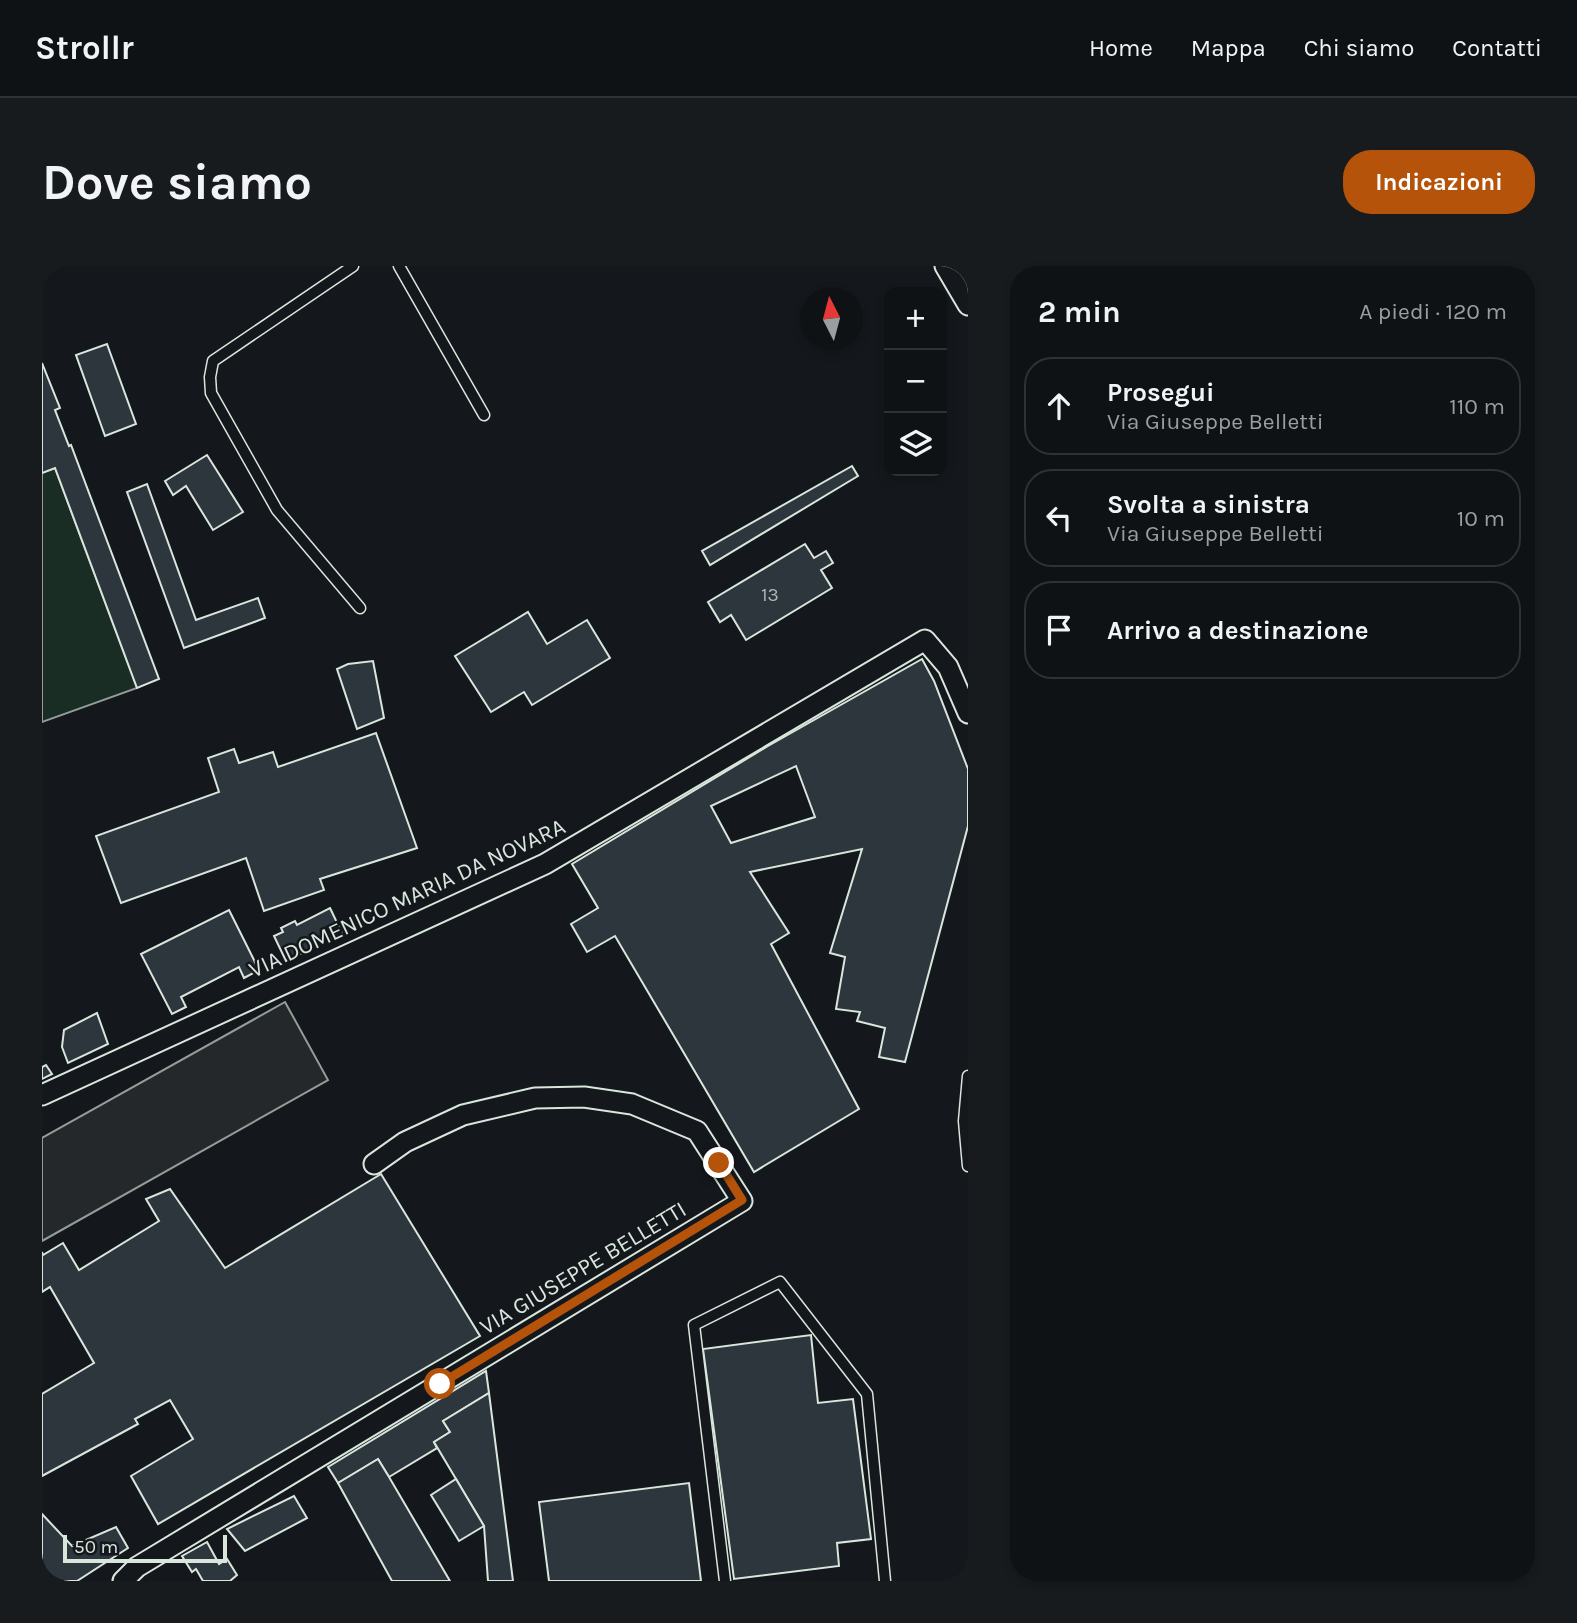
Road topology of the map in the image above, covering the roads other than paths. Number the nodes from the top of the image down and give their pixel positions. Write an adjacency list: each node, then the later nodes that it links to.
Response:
1 (353, 266): 6 (lane)
2 (399, 266): 5 (lane)
3 (945, 266): 4 (street)
4 (968, 305)
5 (484, 415)
6 (360, 608)
7 (968, 713): 9 (street, VIA DOMENICO MARIA DA NOVARA)
8 (968, 1076): 11 (lane)
9 (42, 1095)
10 (374, 1164): 12 (street, VIA GIUSEPPE BELLETTI)
11 (968, 1166)
12 (123, 1581)
13 (725, 1581): 14 (lane)
14 (885, 1581)

